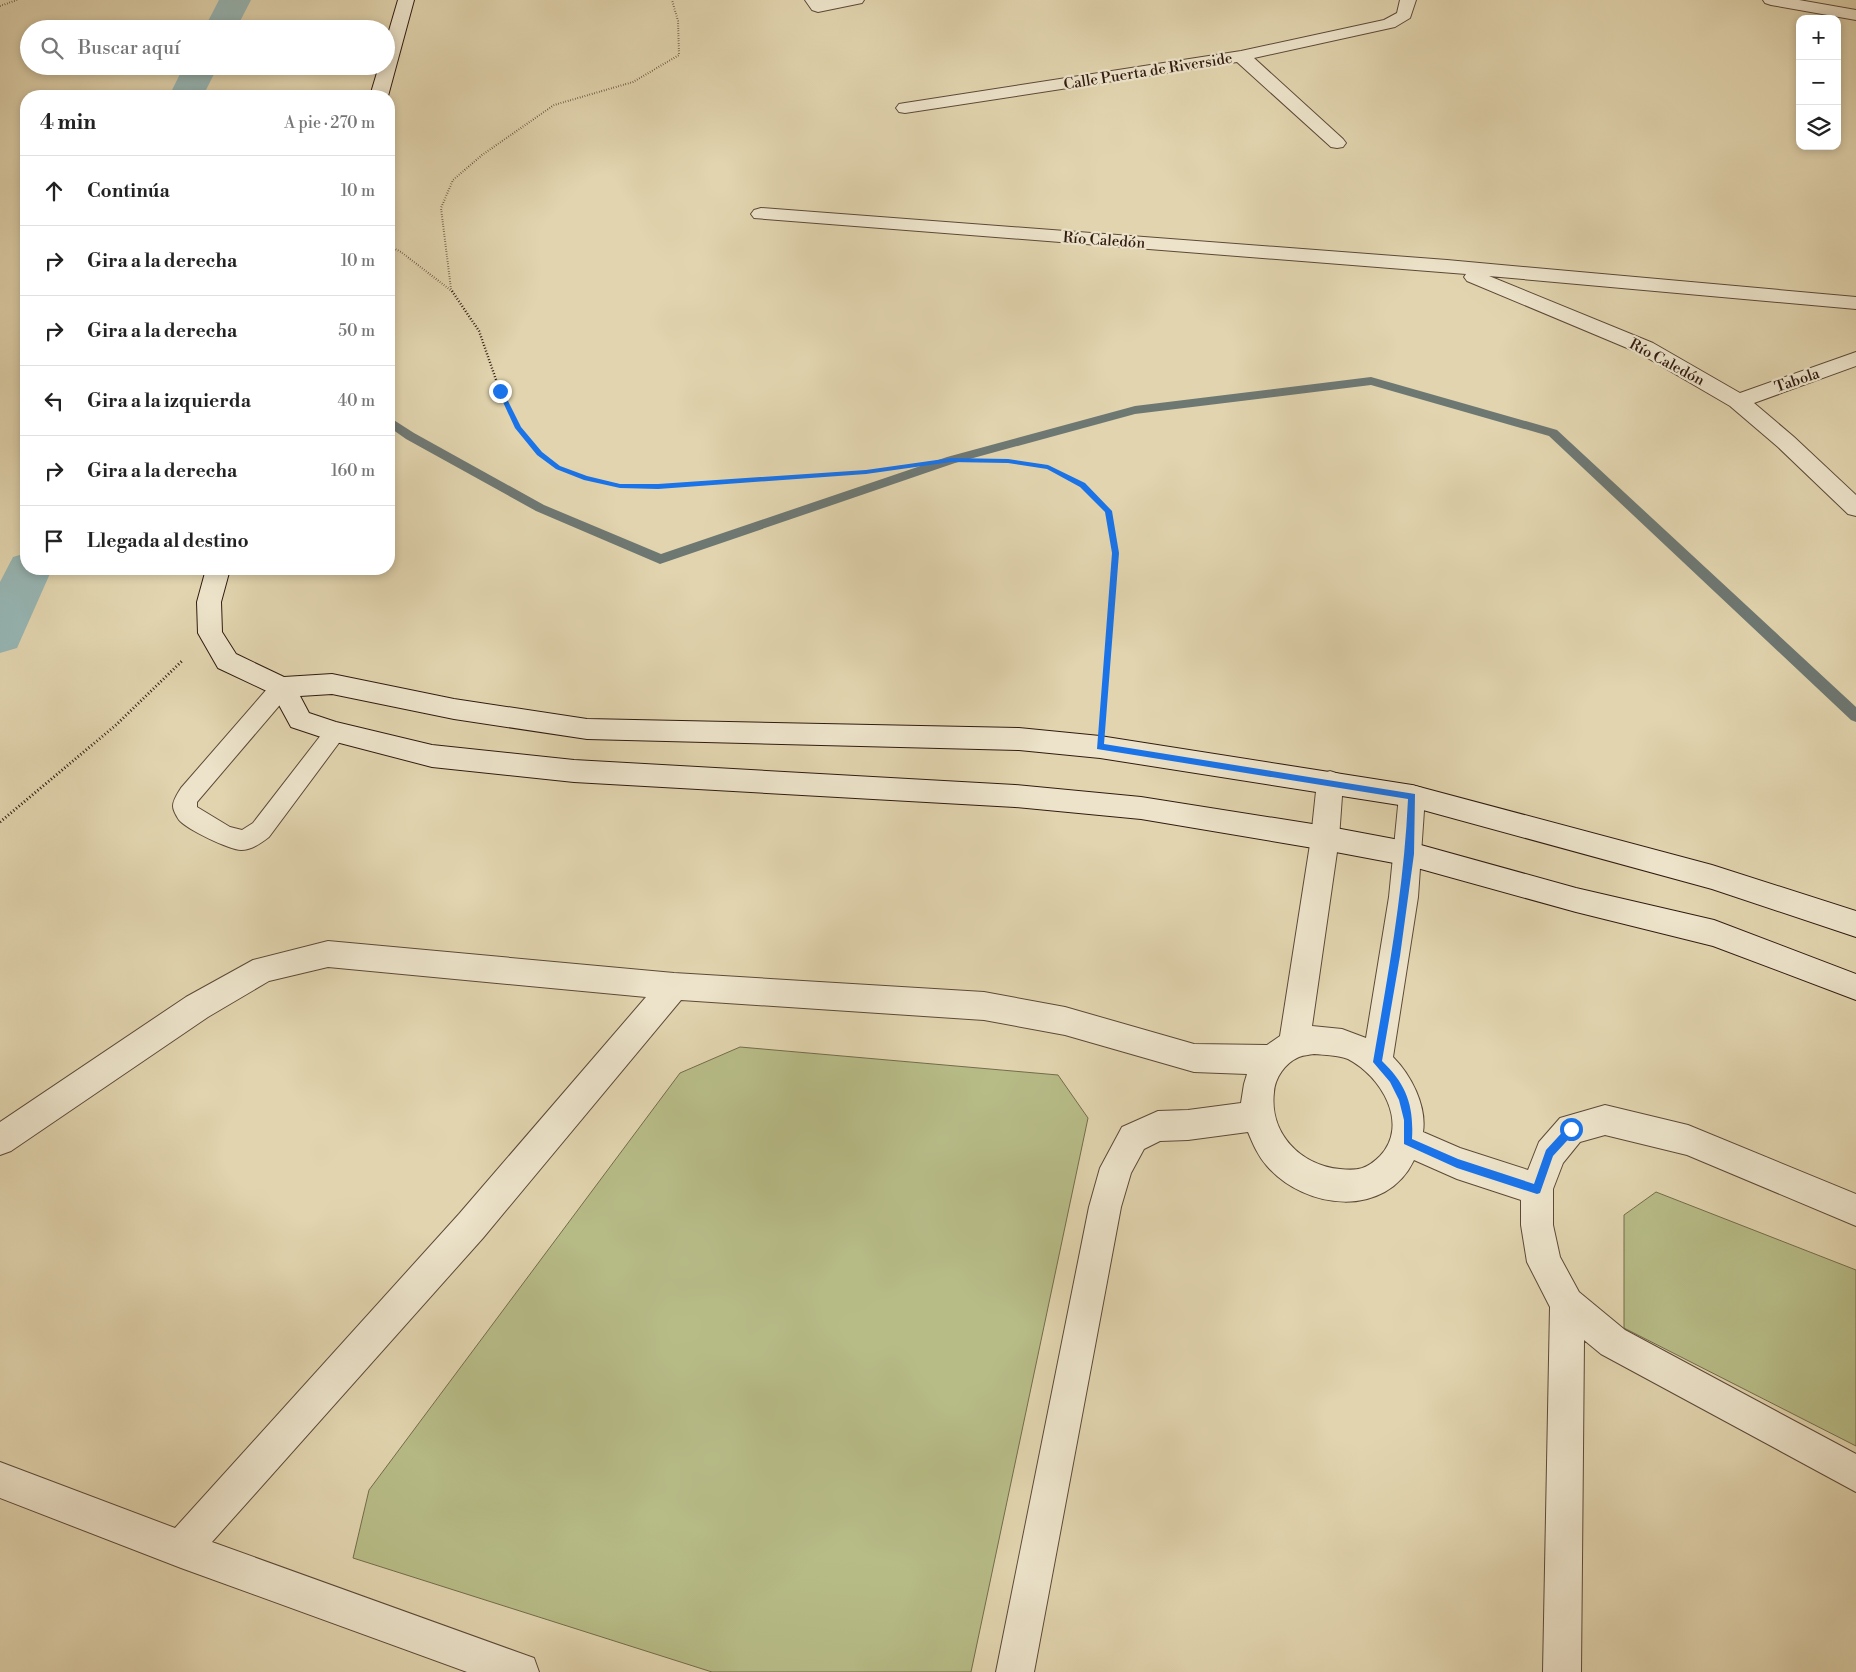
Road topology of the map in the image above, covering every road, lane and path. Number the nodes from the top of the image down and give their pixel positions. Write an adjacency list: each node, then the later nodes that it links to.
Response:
1 (18, 0): 8 (path)
2 (406, 0): 10 (street)
3 (672, 0): 19 (path)
4 (813, 0): 5 (street)
5 (856, 0)
6 (1408, 0): 11 (street, Calle Puerta de Riverside)
7 (1771, 0): 9 (street)
8 (0, 6)
9 (1856, 15)
10 (395, 39)
11 (1241, 56): 14 (street, Calle Puerta de Riverside); 15 (street)
12 (385, 75): 13 (street)
13 (381, 90)
14 (905, 108)
15 (1337, 143)
16 (761, 214): 18 (street, Río Caledón)
17 (395, 249): 19 (path)
18 (1447, 266): 20 (street, Río Caledón); 22 (street, Río Caledón)
19 (451, 290): 28 (path)
20 (1856, 303)
21 (1856, 359): 22 (street, Tabola)
22 (1738, 400): 23 (street, Río Caledón)
23 (1856, 508)
24 (216, 575): 25 (street)
25 (210, 634): 26 (street); 31 (path)
26 (282, 687): 27 (street); 27 (lane); 28 (street)
27 (336, 732): 32 (street)
28 (1100, 747): 29 (street)
29 (1330, 782): 30 (street); 32 (street)
30 (1412, 796): 33 (street); 34 (street)
31 (0, 822)
32 (1325, 838): 33 (street); 37 (street)
33 (1410, 854): 36 (street); 38 (street)
34 (1856, 924)
35 (674, 986): 37 (street); 40 (street); 47 (street)
36 (1856, 987)
37 (1283, 1052): 38 (street); 39 (street)
38 (1377, 1062): 41 (street)
39 (1257, 1116): 41 (street); 49 (street)
40 (0, 1140)
41 (1408, 1141): 42 (street)
42 (1537, 1190): 43 (street); 44 (street)
43 (1856, 1210)
44 (1566, 1304): 45 (street); 50 (street)
45 (1856, 1474)
46 (0, 1480): 47 (street)
47 (181, 1549): 48 (street)
48 (520, 1672)
49 (1015, 1672)
50 (1562, 1672)

